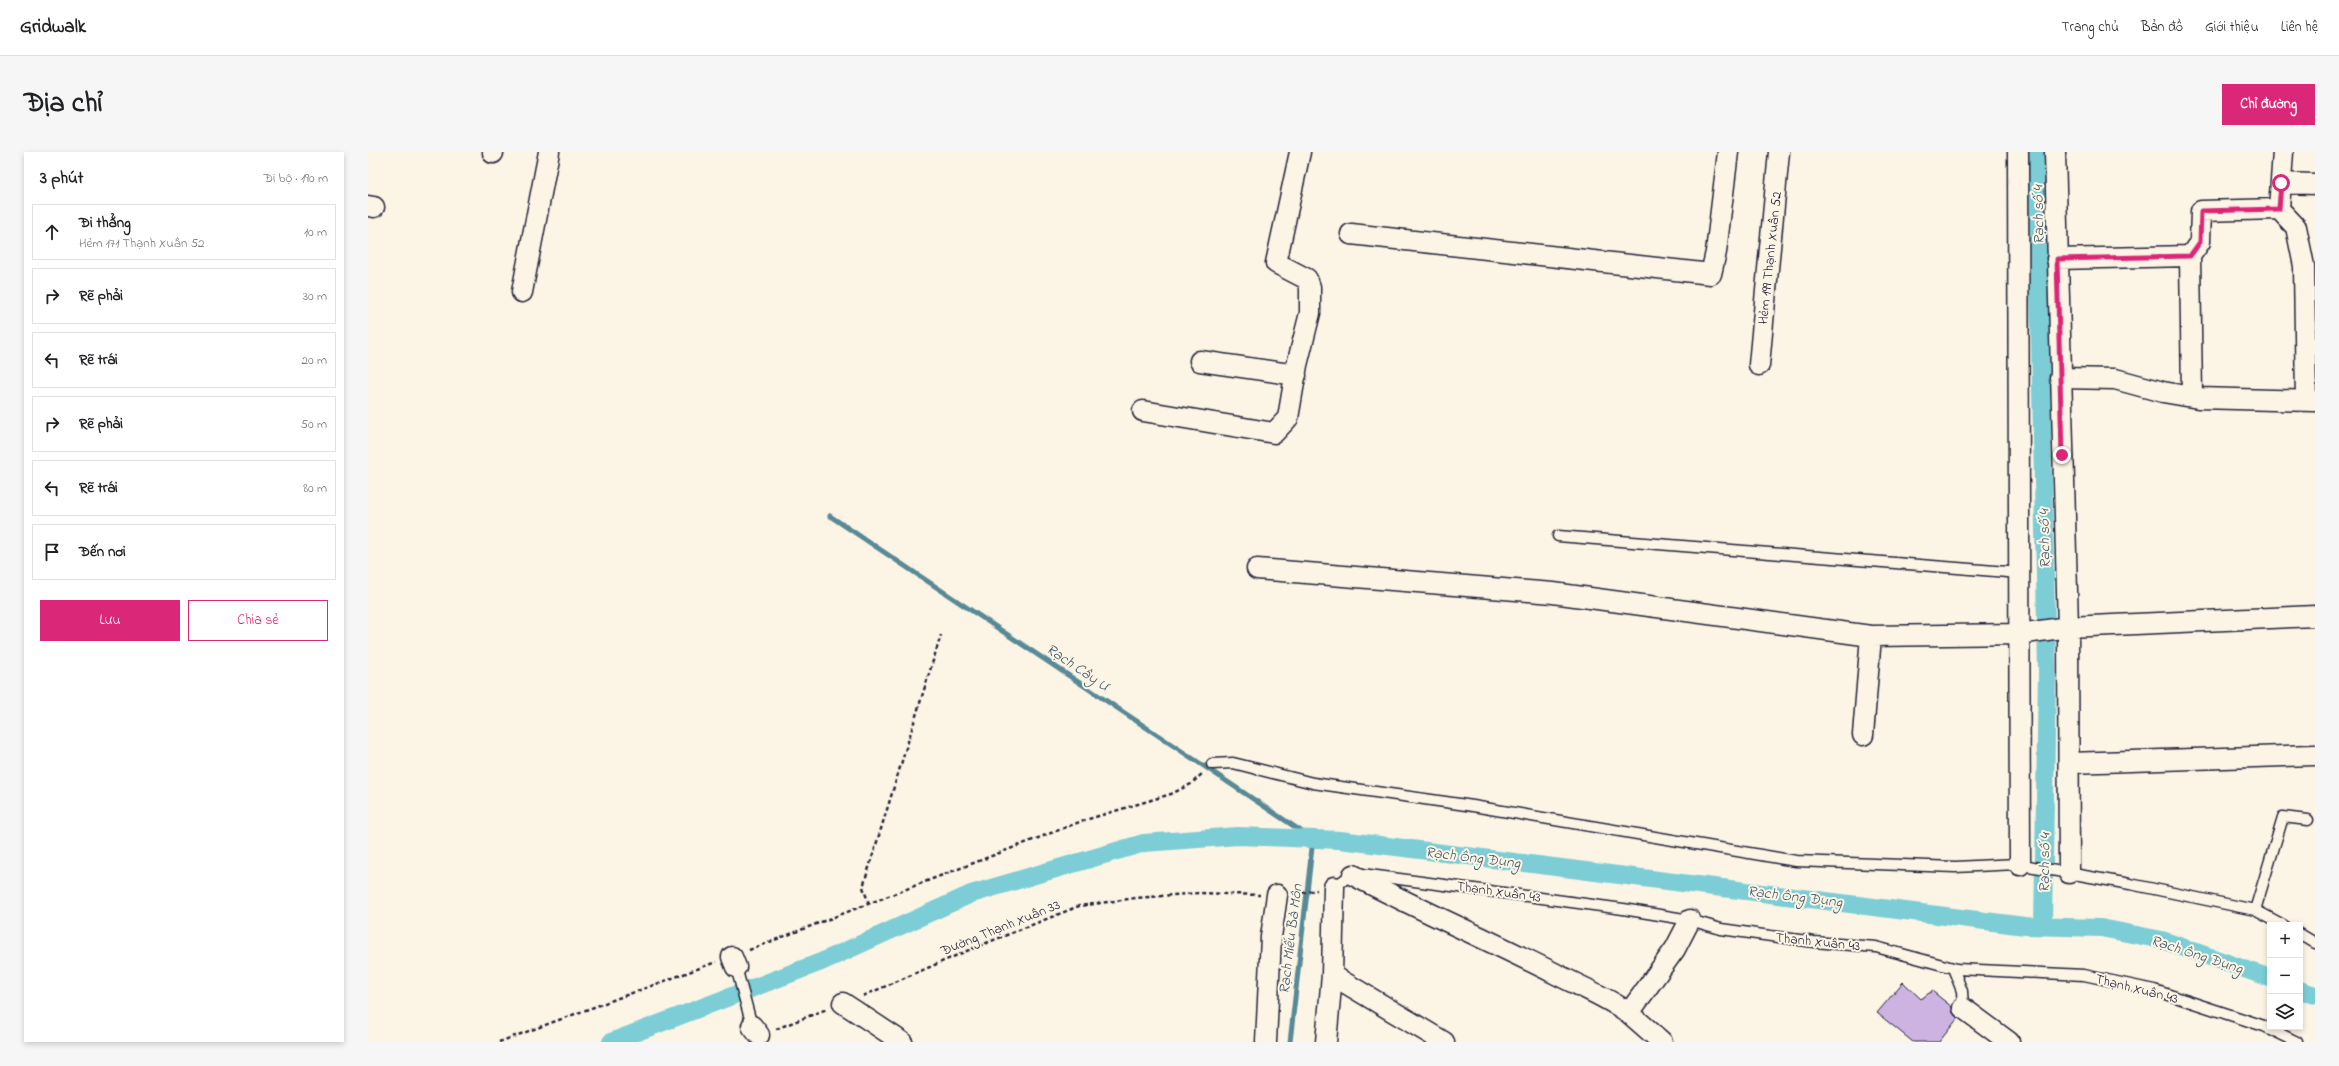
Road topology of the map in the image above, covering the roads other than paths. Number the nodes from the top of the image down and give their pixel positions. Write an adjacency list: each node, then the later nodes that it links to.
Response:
1 (549, 152): 14 (street)
2 (1300, 152): 17 (street)
3 (1728, 152): 11 (street)
4 (1779, 152): 16 (street, Hẻm 199 Thạnh Xuân 52)
5 (2018, 152): 24 (street)
6 (2055, 152): 13 (street)
7 (2283, 152): 8 (street)
8 (2281, 183): 9 (street); 10 (street)
9 (2315, 184)
10 (2279, 209): 12 (street); 20 (street)
11 (1351, 234)
12 (2190, 256): 13 (street); 19 (street)
13 (2057, 259): 18 (street)
14 (522, 292)
15 (1200, 361): 17 (street)
16 (1759, 365)
17 (1296, 375): 21 (street)
18 (2060, 378): 19 (street); 26 (street)
19 (2192, 397): 20 (street)
20 (2310, 401)
21 (1143, 411)
22 (1558, 536): 24 (lane)
23 (1257, 569): 28 (street)
24 (2020, 573): 27 (street)
25 (2315, 616): 26 (street)
26 (2067, 627): 27 (street); 31 (street)
27 (2020, 634): 28 (street); 34 (street)
28 (1871, 636): 29 (street)
29 (1863, 735)
30 (2315, 755): 31 (street)
31 (2069, 763): 35 (street)
32 (1212, 764): 34 (lane)
33 (2308, 820): 39 (lane)
34 (2021, 865): 35 (lane)
35 (2069, 873): 39 (lane)
36 (1353, 875): 37 (lane); 40 (lane, Thạnh Xuân 43); 49 (street)
37 (1327, 888): 46 (street)
38 (1284, 895): 52 (street)
39 (2255, 910): 41 (lane)
40 (1690, 920): 45 (lane, Thạnh Xuân 43); 49 (street)
41 (2277, 922)
42 (2303, 936): 43 (lane)
43 (2315, 942)
44 (734, 962): 50 (lane)
45 (1953, 968): 48 (lane); 57 (lane, Thạnh Xuân 43)
46 (1332, 975): 53 (street); 54 (street)
47 (842, 1003): 51 (street)
48 (1963, 1008): 56 (street)
49 (1629, 1012): 55 (street)
50 (755, 1031)
51 (900, 1041)
52 (1266, 1042)
53 (1326, 1042)
54 (1444, 1042)
55 (1662, 1042)
56 (2009, 1042)
57 (2297, 1042)

